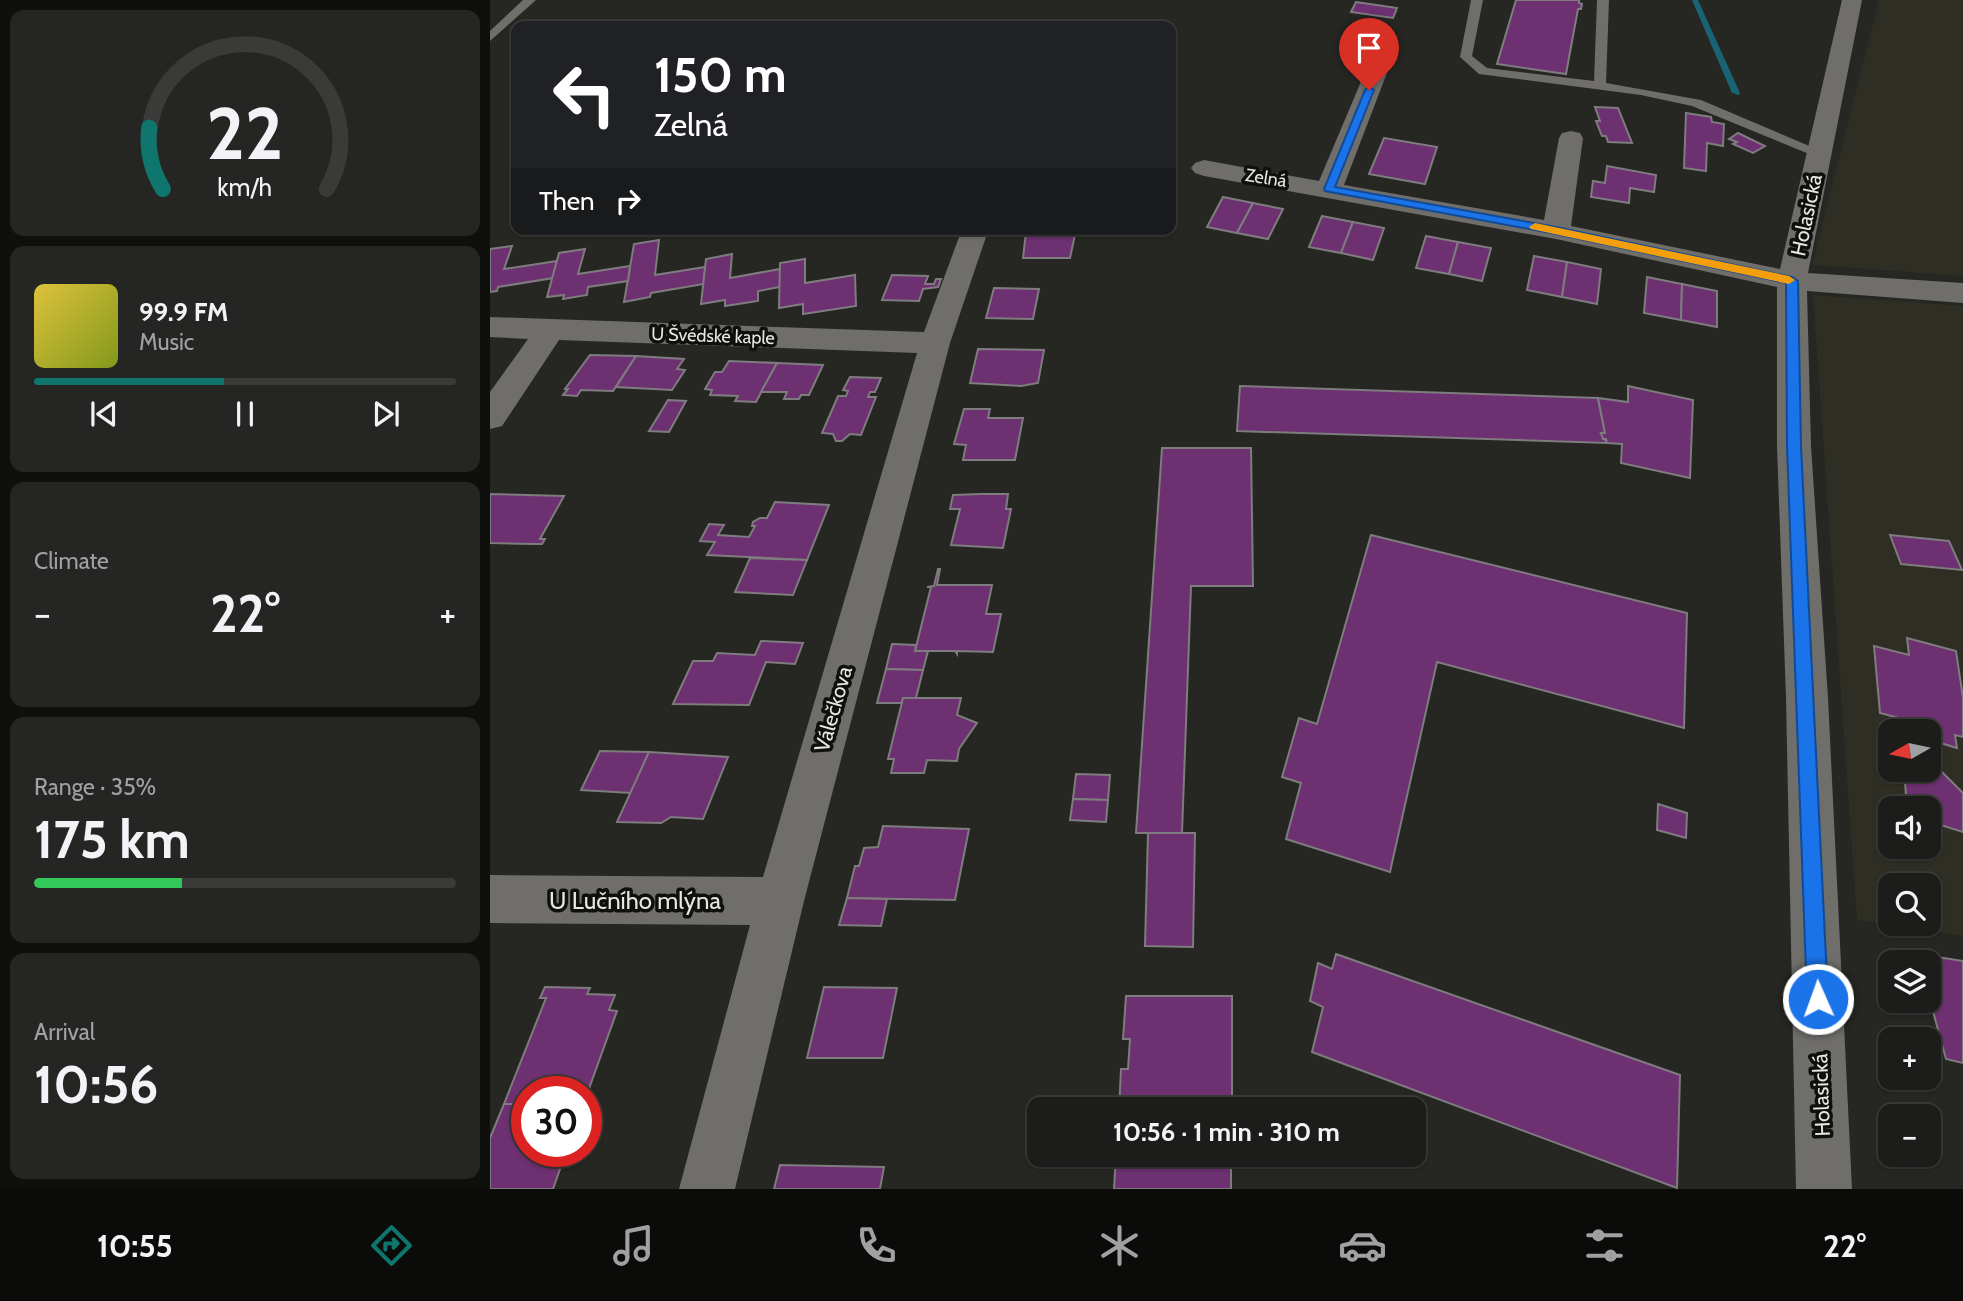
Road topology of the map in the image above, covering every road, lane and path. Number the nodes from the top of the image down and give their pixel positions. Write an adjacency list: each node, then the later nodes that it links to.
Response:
1 (530, 0): 5 (lane)
2 (1477, 0): 7 (lane)
3 (1603, 0): 7 (lane)
4 (1852, 0): 9 (street, Holasická)
5 (490, 37)
6 (1379, 65): 11 (street)
7 (1600, 86): 9 (lane)
8 (1571, 138): 12 (street)
9 (1819, 153): 14 (street, Holasická)
10 (1204, 168): 11 (street, Zelná)
11 (1329, 189): 12 (street, Zelná)
12 (1556, 231): 14 (street, Zelná)
13 (973, 235): 18 (street, Válečkova)
14 (1792, 281): 15 (street, Zelná); 23 (street, Holasická)
15 (1963, 293)
16 (490, 327): 17 (street, U Švédské kaple)
17 (550, 330): 18 (street, U Švédské kaple); 19 (street)
18 (935, 343): 21 (street, Válečkova)
19 (490, 417)
20 (490, 898): 21 (street, U Lučního mlýna)
21 (780, 901): 22 (street, Válečkova)
22 (707, 1189)
23 (1825, 1189)

